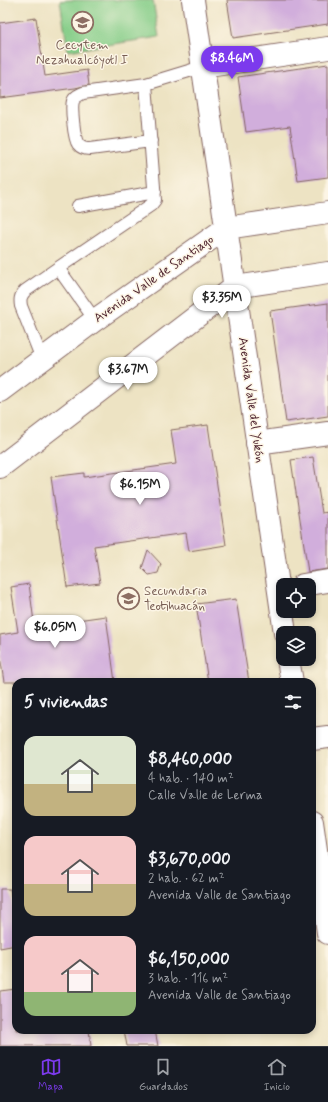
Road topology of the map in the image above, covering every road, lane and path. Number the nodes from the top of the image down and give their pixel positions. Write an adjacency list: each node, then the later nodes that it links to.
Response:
1 (193, 0): 3 (street, Avenida Valle del Yukón)
2 (328, 48): 3 (street)
3 (202, 67): 4 (lane); 9 (street, Avenida Valle del Yukón)
4 (146, 84): 5 (lane); 5 (lane)
5 (151, 141): 6 (lane)
6 (155, 192): 7 (lane); 10 (lane)
7 (78, 206)
8 (328, 213): 9 (street, Avenida Valle de Santiago)
9 (226, 228): 12 (street, Avenida Valle del Yukón); 13 (street, Avenida Valle de Santiago)
10 (58, 268): 13 (lane); 14 (lane)
11 (328, 274): 12 (street)
12 (235, 287): 17 (street, Avenida Valle del Yukón); 18 (street)
13 (95, 320): 14 (street, Avenida Valle de Santiago)
14 (42, 359): 15 (street, Avenida Valle de Santiago)
15 (0, 391)
16 (328, 433): 17 (street)
17 (257, 443): 19 (street, Avenida Valle del Yukón)
18 (0, 467)
19 (279, 578)
20 (328, 581): 21 (street)
21 (316, 583)
22 (289, 666): 23 (street)
23 (291, 678)
24 (328, 737): 25 (street)
25 (316, 738)
26 (316, 844): 27 (street)
27 (325, 892): 28 (street)
28 (328, 933)

